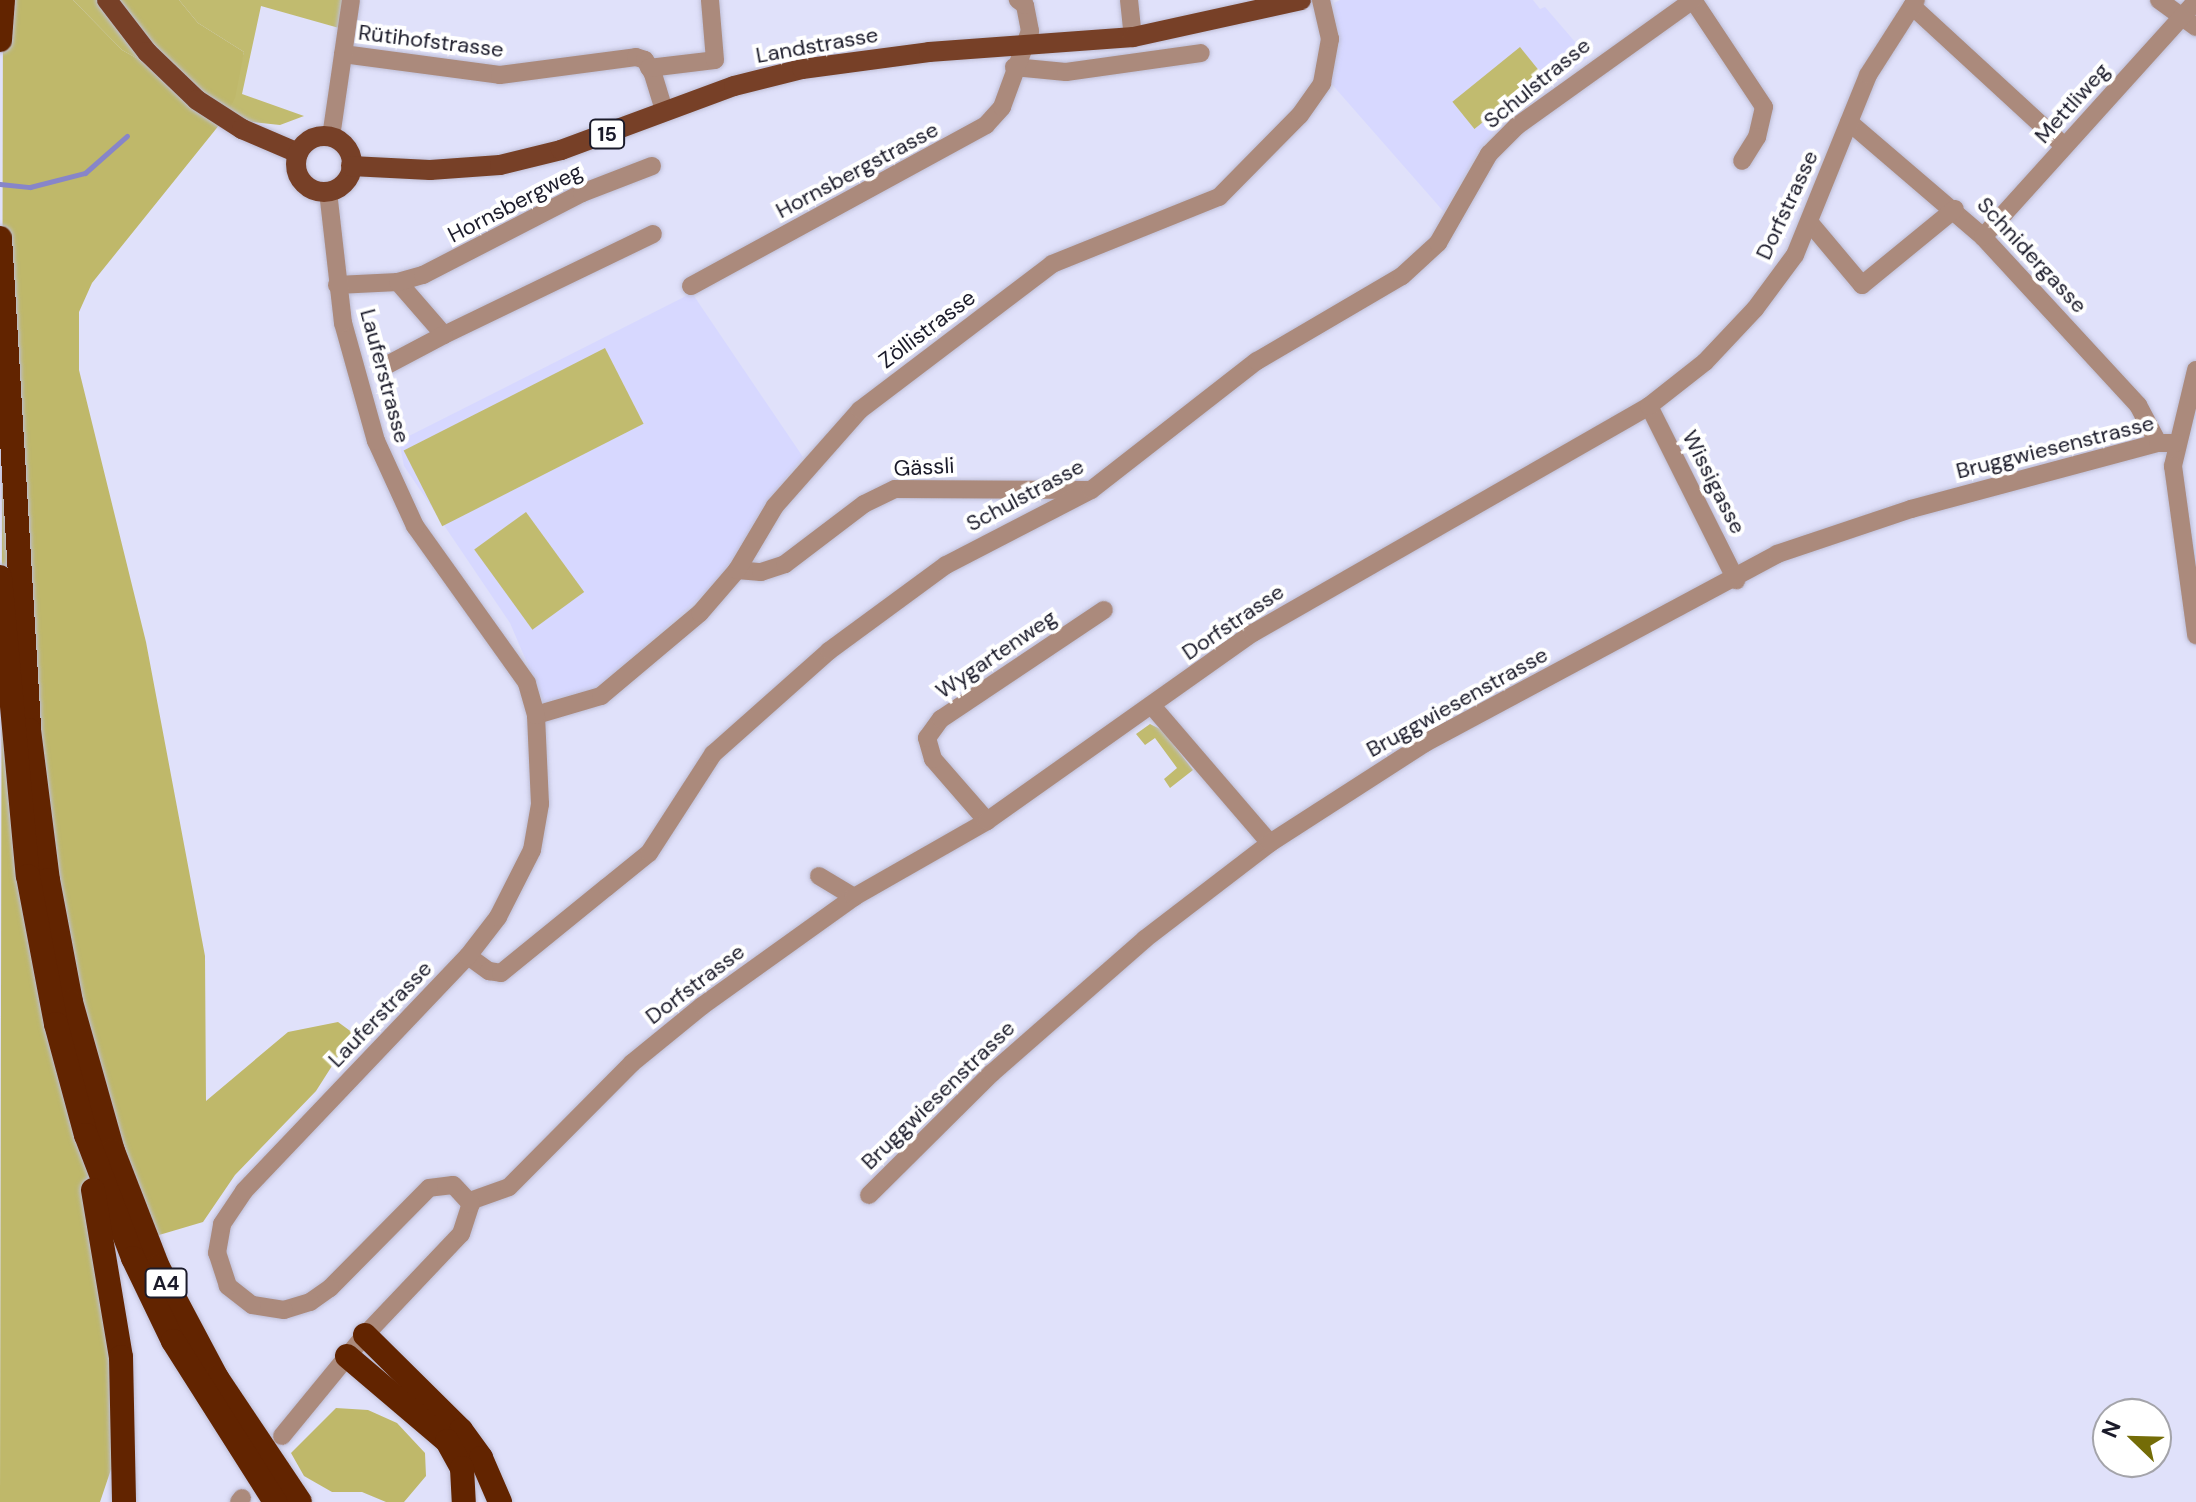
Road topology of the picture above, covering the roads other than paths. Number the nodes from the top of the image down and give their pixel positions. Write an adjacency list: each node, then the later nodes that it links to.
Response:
1 (3, 0): 15 (highway)
2 (107, 0): 24 (main road)
3 (351, 0): 17 (street)
4 (710, 0): 19 (street, Rütihofstrasse)
5 (1018, 0): 18 (street, Hornsbergstrasse)
6 (1129, 0): 14 (street)
7 (1301, 0): 14 (main road, Landstrasse / 15)
8 (1321, 0): 43 (street, Zöllistrasse)
9 (1693, 0): 25 (street); 42 (street, Schulstrasse)
10 (2159, 0): 13 (street)
11 (2196, 1): 13 (street, Mettliweg)
12 (1914, 3): 21 (street, Dorfstrasse); 23 (street)
13 (2189, 23): 23 (street, Mettliweg)
14 (1133, 37): 18 (main road, Landstrasse / 15)
15 (0, 40)
16 (1201, 53): 18 (street)
17 (343, 54): 19 (street, Rütihofstrasse); 22 (street)
18 (1017, 57): 20 (main road, Landstrasse / 15); 36 (street, Hornsbergstrasse)
19 (649, 68): 20 (street)
20 (664, 111): 26 (main road, Landstrasse / 15)
21 (1849, 122): 29 (street, Schnidergasse); 30 (street, Dorfstrasse)
22 (331, 137): 24 (main road); 26 (main road)
23 (2064, 146): 32 (street, Mettliweg)
24 (298, 153): 28 (main road)
25 (1742, 161)
26 (351, 166): 28 (main road)
27 (652, 166): 34 (street, Hornsbergweg)
28 (328, 191): 35 (street, Lauferstrasse)
29 (1955, 209): 30 (street); 32 (street, Schnidergasse)
30 (1810, 223): 40 (street, Dorfstrasse)
31 (653, 234): 37 (street)
32 (1983, 237): 41 (street, Schnidergasse)
33 (0, 240): 61 (highway, A4)
34 (398, 282): 35 (street, Hornsbergweg); 37 (street)
35 (337, 285): 49 (street, Lauferstrasse)
36 (691, 286)
37 (444, 335): 38 (street)
38 (389, 364)
39 (2196, 370): 41 (street)
40 (1649, 406): 45 (street, Wissigasse); 48 (street, Dorfstrasse)
41 (2167, 443): 45 (street, Bruggwiesenstrasse); 47 (street)
42 (1091, 490): 43 (street, Gässli); 54 (street, Schulstrasse)
43 (737, 570): 49 (street, Zöllistrasse)
44 (0, 577): 55 (highway, A4)
45 (1736, 580): 51 (street, Bruggwiesenstrasse)
46 (1104, 610): 50 (street, Wygartenweg)
47 (2196, 635)
48 (1153, 707): 50 (street, Dorfstrasse); 51 (street)
49 (536, 715): 54 (street, Lauferstrasse)
50 (987, 821): 53 (street, Dorfstrasse)
51 (1270, 843): 56 (street, Bruggwiesenstrasse)
52 (819, 876): 53 (street)
53 (854, 897): 57 (street, Dorfstrasse)
54 (468, 956): 57 (street, Lauferstrasse)
55 (73, 1089): 61 (highway, A4); 62 (highway)
56 (869, 1195)
57 (470, 1201): 58 (street)
58 (365, 1335): 59 (street); 65 (highway)
59 (347, 1356): 60 (street); 64 (highway)
60 (282, 1436)
61 (280, 1492): 63 (highway, A4)
62 (124, 1502)
63 (303, 1502)
64 (464, 1502)
65 (500, 1502)

